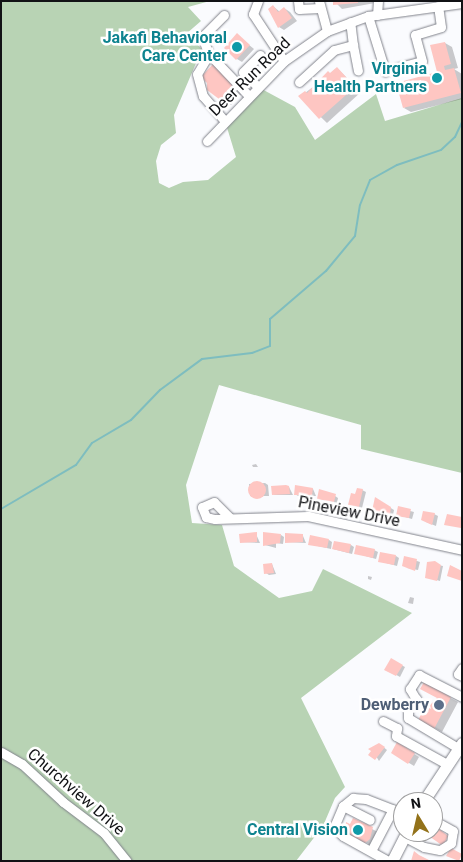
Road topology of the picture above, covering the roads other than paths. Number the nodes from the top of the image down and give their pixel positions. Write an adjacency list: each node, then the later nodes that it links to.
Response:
1 (258, 1): 15 (street)
2 (298, 1): 5 (street)
3 (378, 1): 9 (street)
4 (462, 3): 7 (street, Deer Run Road)
5 (319, 5): 11 (street)
6 (403, 6): 7 (street, Deer Run Road); 9 (street, Deer Run Road)
7 (438, 6): 9 (street)
8 (224, 15): 13 (street)
9 (373, 16): 10 (street, Deer Run Road)
10 (350, 22): 11 (street, Deer Run Road); 12 (street)
11 (327, 31): 15 (street, Deer Run Road)
12 (353, 46): 16 (street); 17 (street)
13 (209, 54): 19 (street); 20 (street)
14 (260, 55): 18 (street)
15 (284, 61): 18 (street, Deer Run Road)
16 (358, 71)
17 (299, 82)
18 (258, 87): 19 (street, Deer Run Road)
19 (249, 96): 20 (street, Deer Run Road)
20 (226, 121): 21 (street, Deer Run Road)
21 (206, 141)
22 (229, 517): 23 (street, Pineview Drive)
23 (462, 550)
24 (462, 668): 25 (street)
25 (462, 676)
26 (462, 697): 28 (street)
27 (384, 721): 30 (street)
28 (459, 750): 30 (main road)
29 (1, 752): 39 (street, Churchview Drive)
30 (447, 764): 31 (main road)
31 (429, 792)
32 (343, 806): 33 (street); 34 (street); 38 (street)
33 (393, 808): 38 (street)
34 (370, 820)
35 (443, 826): 37 (street)
36 (402, 842): 41 (main road)
37 (417, 842)
38 (371, 851): 40 (street)
39 (126, 861)
40 (388, 861)
41 (392, 861)

